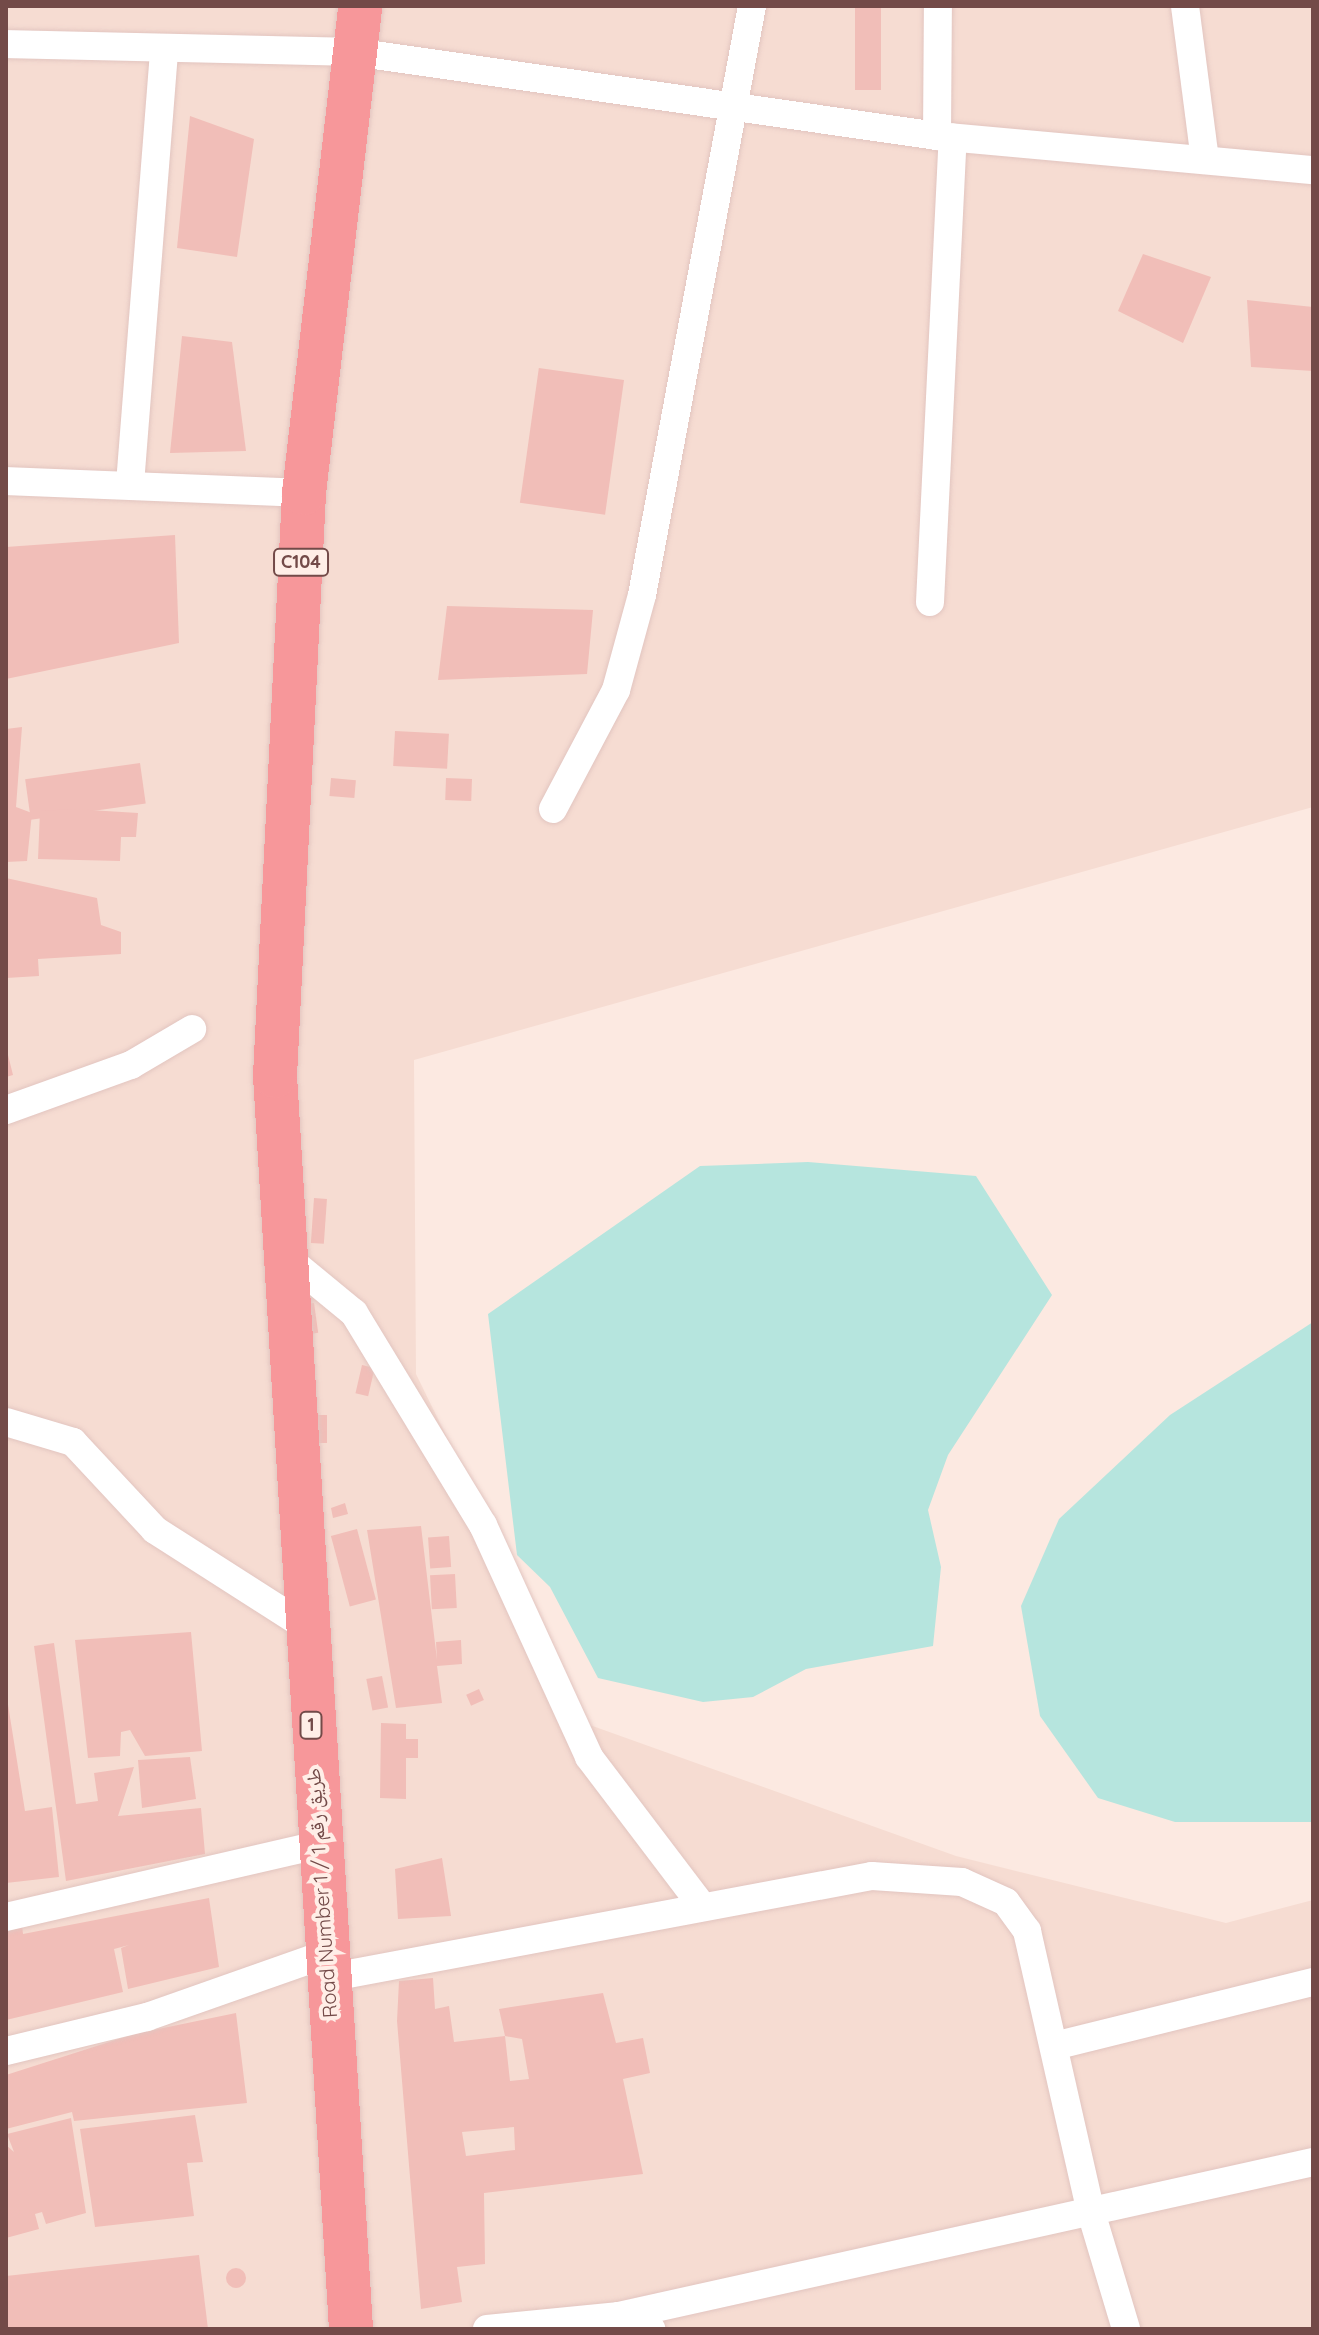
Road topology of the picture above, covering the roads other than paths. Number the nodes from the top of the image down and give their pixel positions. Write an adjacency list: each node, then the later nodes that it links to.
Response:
1 (360, 6): 7 (highway, C104)
2 (752, 6): 8 (street)
3 (938, 6): 9 (street)
4 (1185, 6): 10 (street)
5 (6, 44): 6 (street)
6 (164, 48): 7 (street); 13 (street)
7 (354, 52): 8 (street); 14 (highway, C104)
8 (729, 107): 9 (street); 16 (street)
9 (945, 137): 10 (street); 15 (street)
10 (1205, 160): 11 (street)
11 (1313, 170)
12 (6, 481): 13 (street)
13 (130, 484): 14 (street)
14 (304, 493): 19 (highway, C104)
15 (930, 602)
16 (553, 809)
17 (192, 1029): 18 (street)
18 (6, 1110)
19 (278, 1121): 20 (highway, Road Number 1 / طريق رقم 1 / 1)
20 (286, 1257): 22 (highway, Road Number 1 / طريق رقم 1 / 1); 24 (street)
21 (6, 1422): 22 (street)
22 (305, 1626): 23 (highway, Road Number 1 / طريق رقم 1 / 1)
23 (317, 1845): 25 (street); 26 (highway, Road Number 1 / طريق رقم 1 / 1)
24 (702, 1906): 26 (street); 28 (street)
25 (6, 1917)
26 (326, 1966): 29 (street); 33 (highway, Road Number 1 / طريق رقم 1 / 1)
27 (1313, 1982): 28 (street)
28 (1054, 2046): 31 (street)
29 (6, 2051)
30 (1313, 2162): 31 (street)
31 (1091, 2212): 32 (street); 36 (street)
32 (619, 2316): 34 (street); 35 (street)
33 (351, 2329)
34 (487, 2329)
35 (651, 2329)
36 (1126, 2329)

